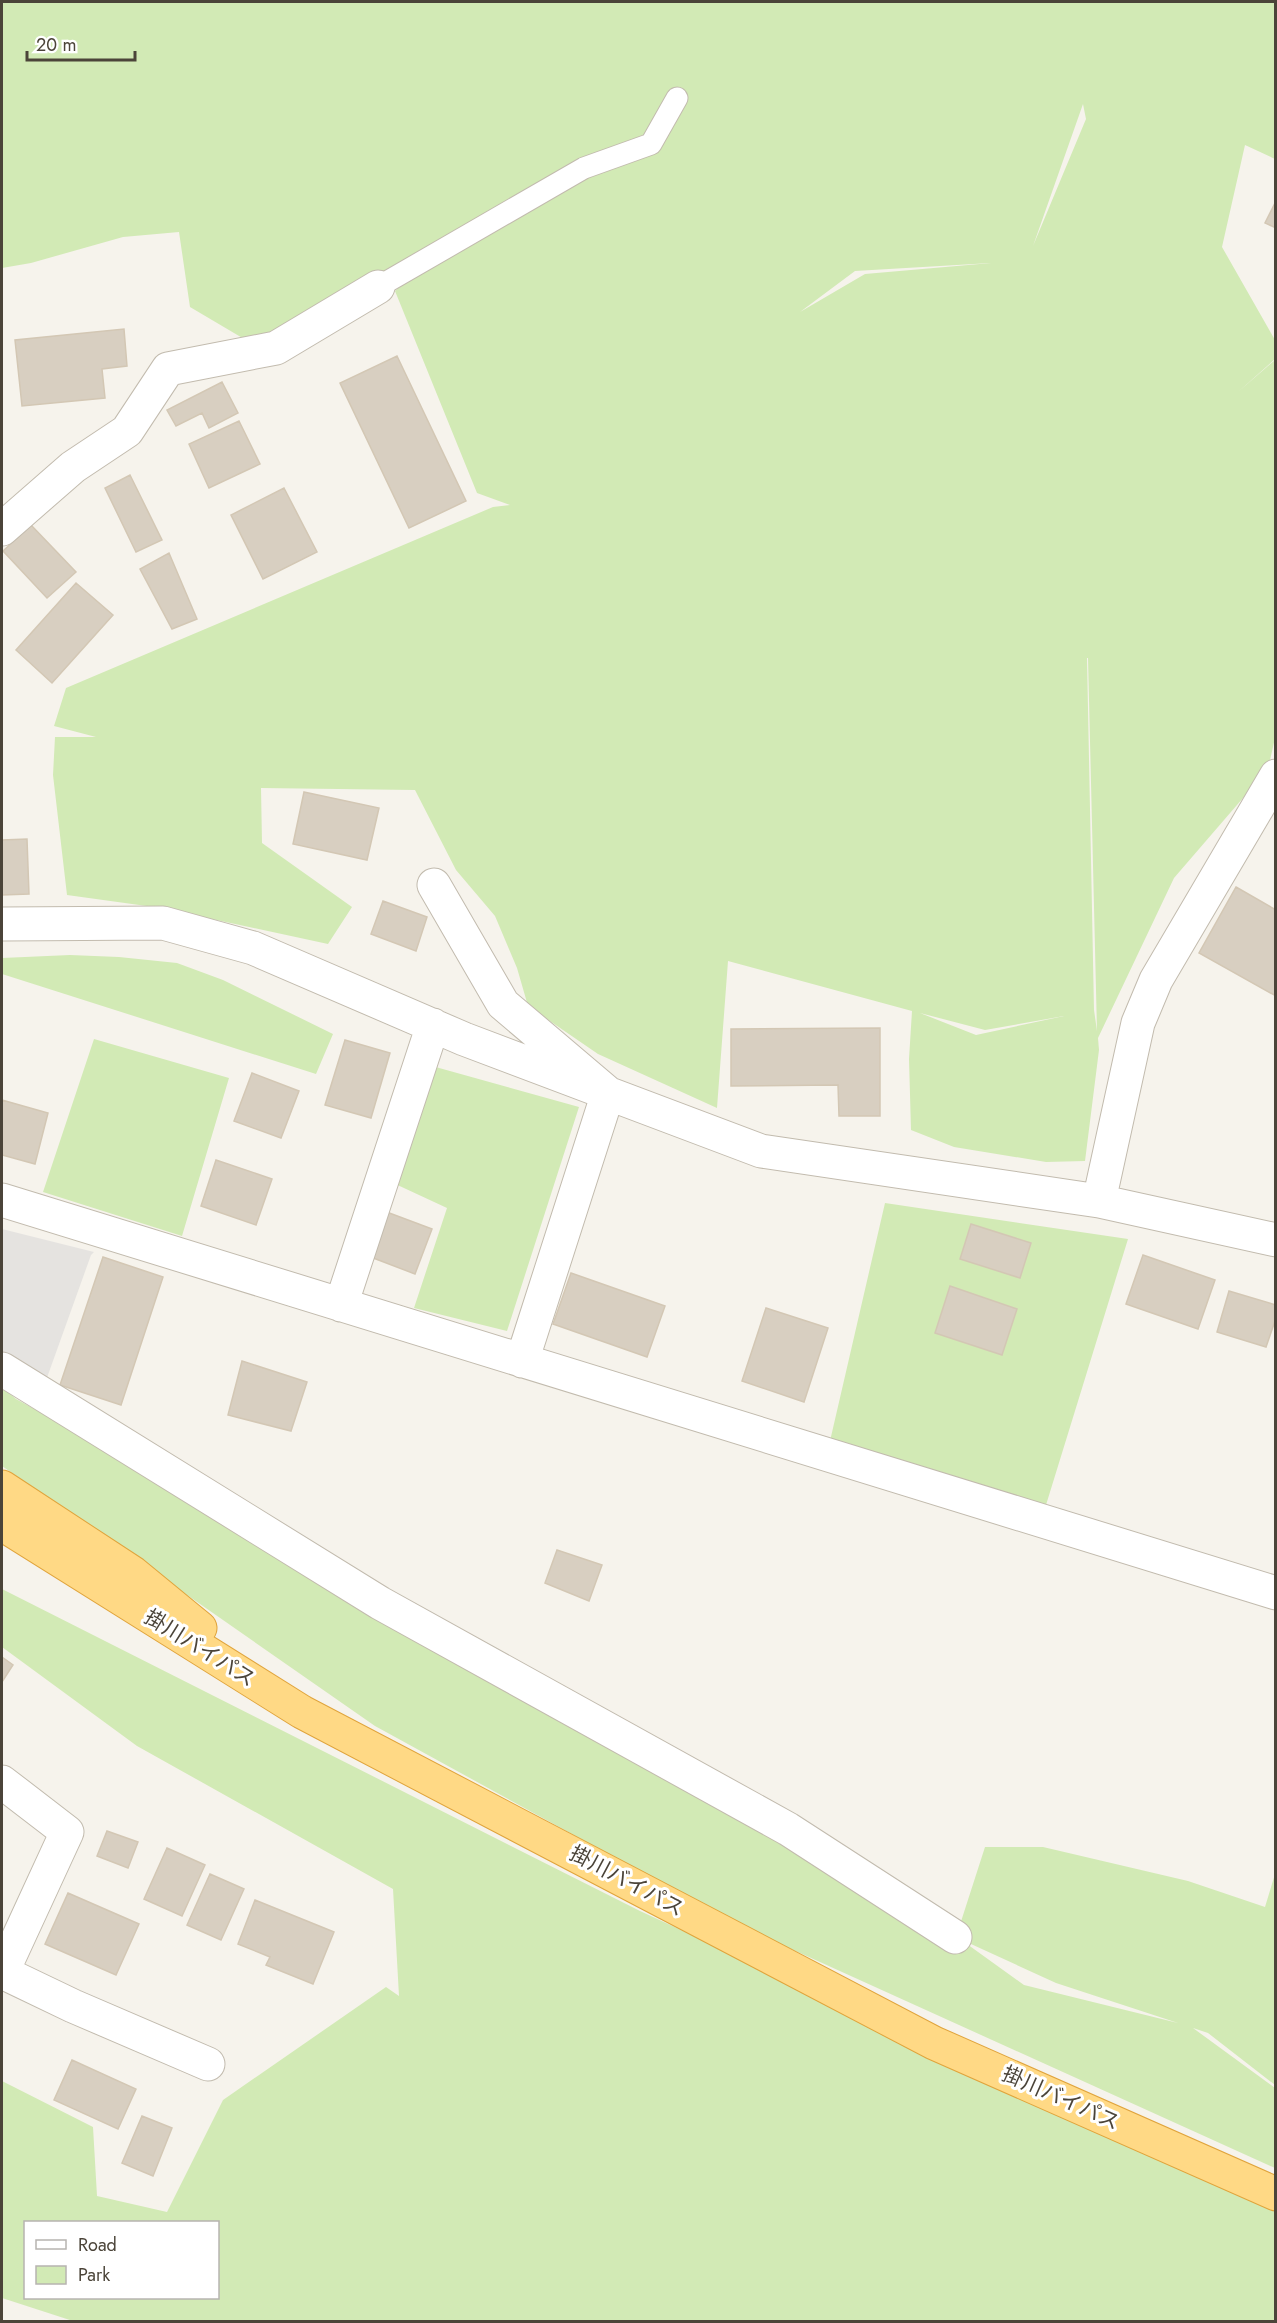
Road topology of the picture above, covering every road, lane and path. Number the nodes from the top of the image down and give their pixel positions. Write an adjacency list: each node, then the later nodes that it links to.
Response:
1 (677, 98): 2 (lane)
2 (378, 287): 3 (street)
3 (2, 529)
4 (1275, 777): 10 (street)
5 (434, 885): 8 (street)
6 (2, 924): 7 (street)
7 (433, 1025): 8 (street); 12 (street)
8 (608, 1094): 10 (street); 13 (street)
9 (2, 1200): 12 (street)
10 (1099, 1201): 11 (street)
11 (1275, 1240)
12 (341, 1305): 13 (street)
13 (522, 1361): 17 (street)
14 (2, 1369): 20 (street)
15 (2, 1487): 18 (highway)
16 (2, 1526): 18 (highway, 掛川バイパス)
17 (1275, 1593)
18 (303, 1712): 23 (highway, 掛川バイパス)
19 (2, 1782): 21 (street)
20 (956, 1937)
21 (2, 1973): 22 (street)
22 (208, 2064)
23 (1275, 2193)

